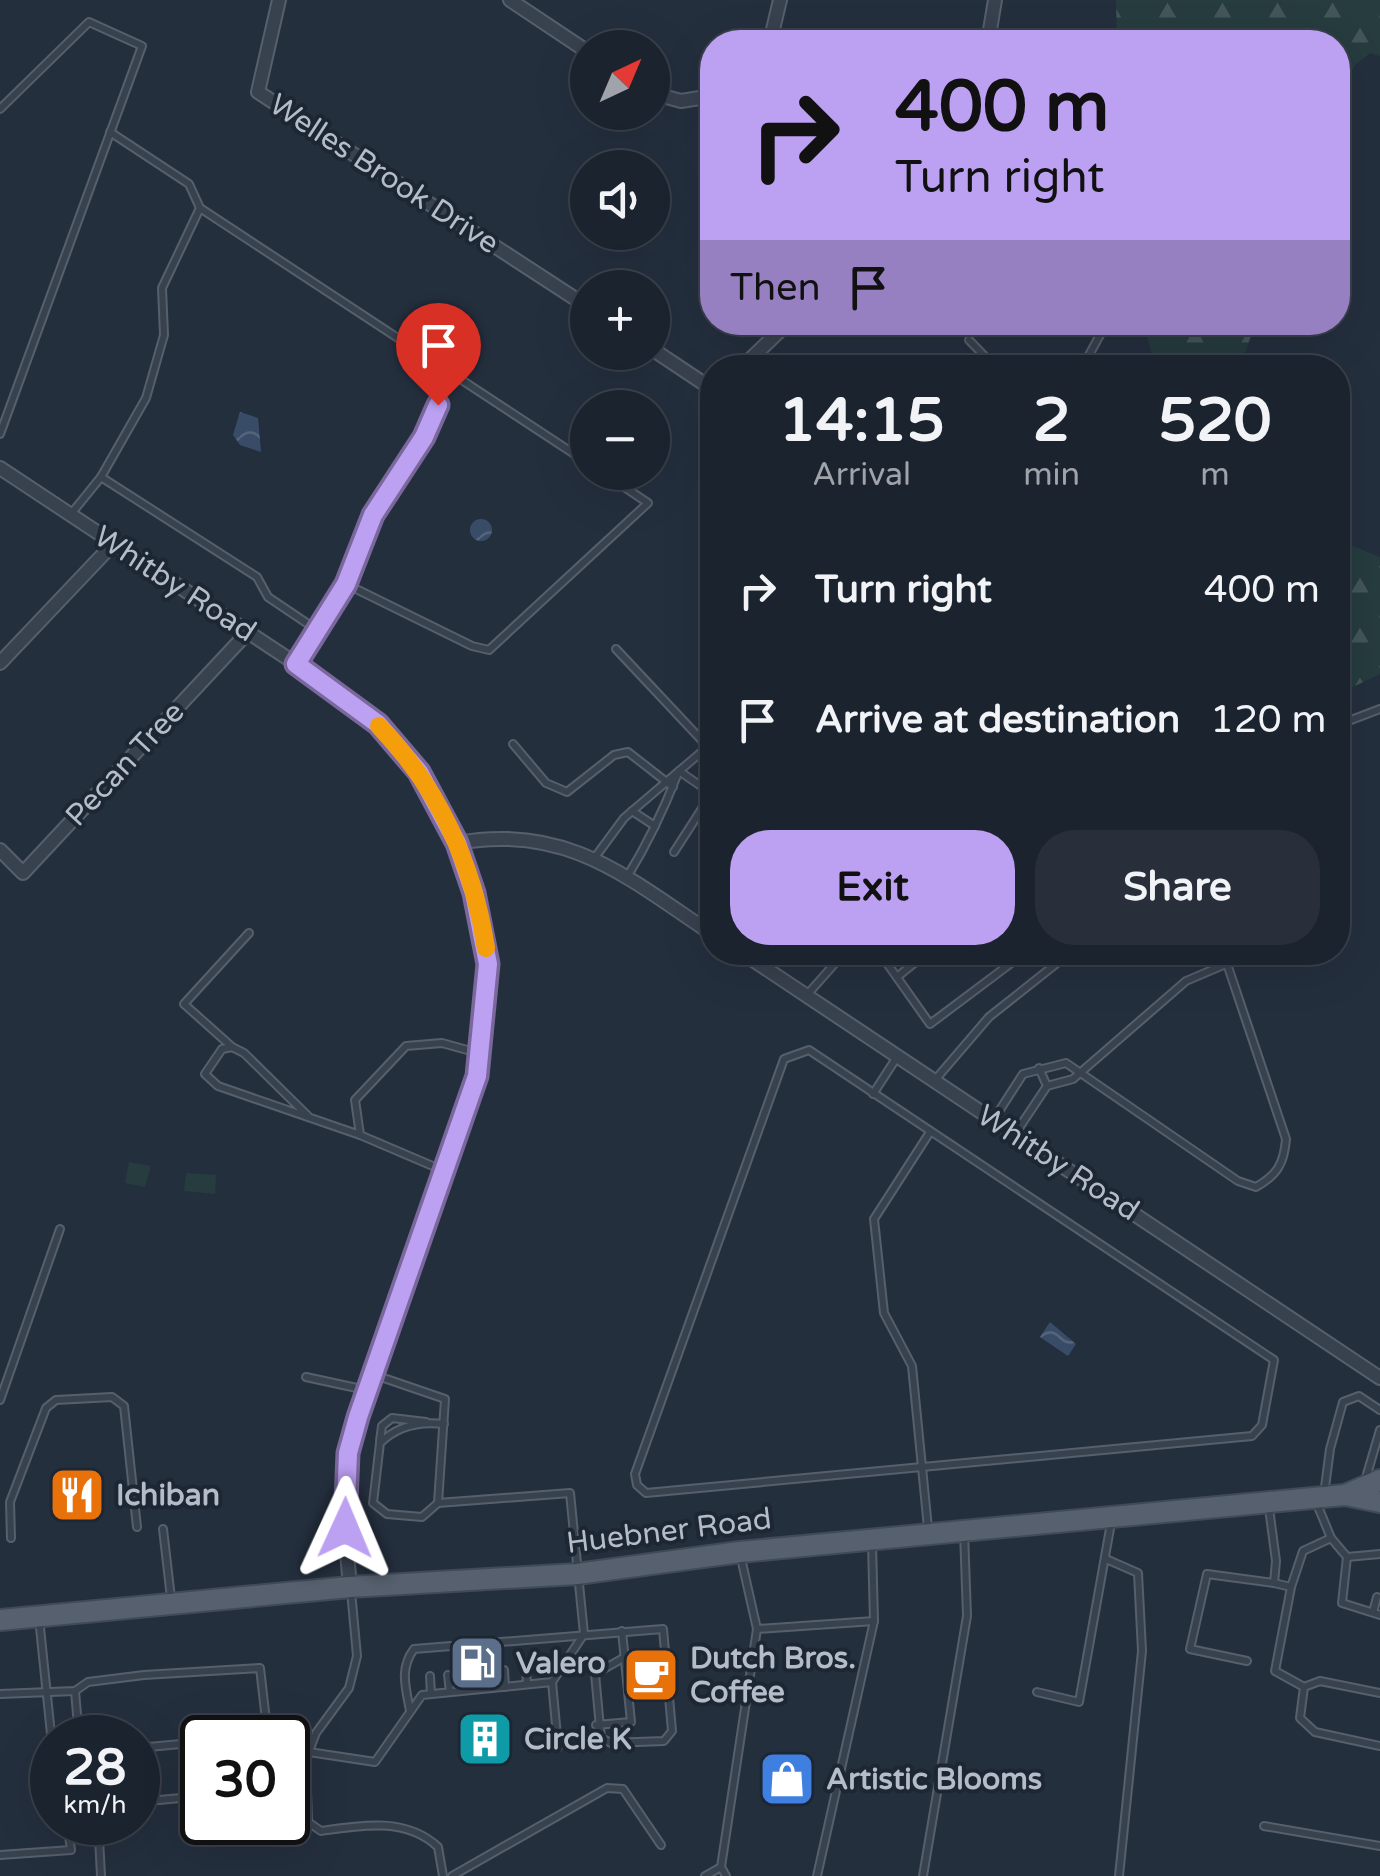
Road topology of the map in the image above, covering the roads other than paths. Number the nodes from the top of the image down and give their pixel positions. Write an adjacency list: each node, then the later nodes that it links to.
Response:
1 (279, 0): 13 (street, Welles Brook Drive)
2 (510, 0): 7 (street)
3 (780, 0): 5 (street)
4 (994, 0): 6 (street)
5 (773, 30)
6 (990, 30)
7 (570, 40)
8 (670, 96): 9 (street)
9 (700, 99)
10 (0, 109): 11 (lane)
11 (110, 132): 12 (lane); 21 (lane)
12 (200, 208): 19 (lane); 24 (lane)
13 (570, 295)
14 (775, 335): 16 (street)
15 (970, 340): 17 (lane)
16 (755, 355)
17 (984, 355)
18 (670, 361): 20 (street)
19 (451, 374): 22 (lane); 28 (lane)
20 (700, 380)
21 (0, 434)
22 (570, 451)
23 (0, 468): 26 (street, Whitby Road)
24 (101, 477): 26 (lane); 29 (lane)
25 (629, 490): 28 (lane)
26 (70, 515): 27 (street, Whitby Road)
27 (114, 544): 30 (street, Whitby Road); 32 (street)
28 (346, 584): 29 (lane)
29 (317, 630): 33 (lane)
30 (248, 632): 33 (street, Whitby Road); 46 (street, Pecan Tree)
31 (616, 649): 36 (lane)
32 (0, 663)
33 (296, 664): 45 (street, Whitby Road)
34 (1380, 709): 35 (lane)
35 (1350, 721)
36 (700, 735)
37 (513, 744): 40 (lane)
38 (700, 754): 39 (lane)
39 (679, 772): 40 (lane); 41 (lane)
40 (670, 784): 42 (lane); 44 (lane)
41 (700, 785)
42 (632, 811): 44 (lane); 48 (lane)
43 (700, 812): 47 (lane)
44 (656, 826): 49 (lane)
45 (457, 843): 48 (street); 63 (street, Whitby Road)
46 (0, 850)
47 (674, 852)
48 (593, 860): 49 (street)
49 (626, 878): 50 (street)
50 (700, 926)
51 (249, 932): 62 (lane)
52 (760, 965): 61 (street, Whitby Road)
53 (833, 965): 61 (lane)
54 (888, 965): 60 (lane)
55 (911, 965): 60 (lane)
56 (1009, 965): 60 (lane)
57 (1054, 965): 67 (lane)
58 (1224, 965): 66 (lane)
59 (1226, 965): 66 (lane)
60 (896, 977)
61 (806, 996): 64 (street, Whitby Road)
62 (232, 1047): 70 (lane); 70 (lane)
63 (481, 1054): 74 (lane); 75 (street, Whitby Road)
64 (898, 1056): 67 (street, Whitby Road); 69 (lane)
65 (1039, 1068): 66 (lane); 68 (lane); 71 (lane)
66 (1081, 1072): 68 (lane)
67 (934, 1081): 71 (street, Whitby Road)
68 (1047, 1086): 73 (lane)
69 (873, 1094): 72 (lane); 87 (lane)
70 (308, 1116): 74 (lane)
71 (994, 1120): 73 (street, Whitby Road)
72 (930, 1132): 87 (lane); 87 (lane)
73 (1014, 1134): 78 (street, Whitby Road)
74 (360, 1135): 75 (lane)
75 (443, 1170): 77 (street, Whitby Road)
76 (60, 1229): 81 (lane)
77 (372, 1374): 80 (street, Whitby Road); 84 (lane)
78 (1379, 1375)
79 (306, 1377): 80 (lane)
80 (367, 1390): 107 (street, Whitby Road)
81 (0, 1400)
82 (1380, 1410): 88 (lane)
83 (426, 1422): 84 (lane); 86 (lane); 86 (lane)
84 (444, 1424): 91 (lane)
85 (1380, 1430): 88 (lane)
86 (380, 1443): 91 (lane)
87 (922, 1466): 96 (lane)
88 (1345, 1492): 89 (main road, Huebner Road); 90 (main road, Huebner Road); 98 (lane)
89 (1268, 1502): 92 (main road, Huebner Road); 105 (lane)
90 (1380, 1502)
91 (438, 1504): 104 (lane)
92 (1112, 1517): 95 (main road, Huebner Road); 103 (lane)
93 (137, 1528): 97 (lane)
94 (163, 1529): 109 (lane)
95 (964, 1531): 96 (main road, Huebner Road); 173 (lane)
96 (928, 1534): 99 (main road, Huebner Road)
97 (11, 1538)
98 (1331, 1538): 102 (lane); 106 (lane)
99 (872, 1540): 100 (main road, Huebner Road); 113 (lane)
100 (740, 1552): 104 (main road, Huebner Road); 114 (lane)
101 (1380, 1554): 102 (lane)
102 (1347, 1557): 110 (lane)
103 (1106, 1560): 146 (lane); 174 (lane)
104 (578, 1574): 107 (main road, Huebner Road); 116 (lane)
105 (1274, 1584): 106 (lane); 130 (lane)
106 (1291, 1587): 140 (lane)
107 (350, 1588): 109 (main road, Huebner Road); 157 (lane)
108 (1377, 1597): 110 (lane)
109 (172, 1604): 111 (main road, Huebner Road)
110 (1376, 1614)
111 (38, 1617): 112 (main road, Huebner Road); 144 (lane)
112 (0, 1620)
113 (874, 1621): 114 (lane); 172 (lane)
114 (757, 1629): 166 (lane)
115 (622, 1631): 116 (lane); 129 (lane); 154 (lane)
116 (584, 1634): 117 (lane); 137 (lane)
117 (524, 1639): 118 (lane); 123 (lane)
118 (501, 1641): 119 (lane); 124 (lane)
119 (486, 1643): 120 (lane); 125 (lane)
120 (466, 1644): 121 (lane); 126 (lane)
121 (447, 1646): 122 (lane); 127 (lane)
122 (430, 1648): 128 (lane); 150 (lane)
123 (524, 1649)
124 (502, 1652)
125 (486, 1653)
126 (466, 1654)
127 (448, 1656)
128 (430, 1658)
129 (625, 1658): 154 (lane); 154 (lane)
130 (1247, 1662)
131 (526, 1668): 138 (lane)
132 (504, 1670): 139 (lane)
133 (487, 1671): 141 (lane)
134 (467, 1673): 142 (lane)
135 (448, 1674): 145 (lane)
136 (430, 1676): 149 (lane)
137 (552, 1682): 138 (lane); 156 (lane)
138 (527, 1684): 139 (lane)
139 (505, 1687): 141 (lane)
140 (1304, 1687): 147 (lane); 155 (lane)
141 (488, 1688): 142 (lane)
142 (468, 1690): 145 (lane)
143 (75, 1691): 144 (lane); 152 (lane); 153 (lane)
144 (44, 1692): 148 (lane); 151 (lane)
145 (450, 1692): 149 (lane)
146 (1038, 1692)
147 (1380, 1693)
148 (0, 1694)
149 (431, 1694): 150 (lane)
150 (410, 1712): 158 (lane)
151 (48, 1715)
152 (77, 1715)
153 (265, 1715)
154 (596, 1725)
155 (1380, 1746)
156 (558, 1747)
157 (310, 1749)
158 (310, 1752)
159 (310, 1823): 168 (lane)
160 (1264, 1826): 164 (lane)
161 (69, 1845): 165 (lane)
162 (99, 1845): 167 (lane)
163 (661, 1845): 169 (lane)
164 (1380, 1846)
165 (0, 1855)
166 (721, 1867): 170 (lane); 171 (lane)
167 (101, 1876)
168 (443, 1876)
169 (452, 1876)
170 (705, 1876)
171 (726, 1876)
172 (817, 1876)
173 (924, 1876)
174 (1119, 1876)

